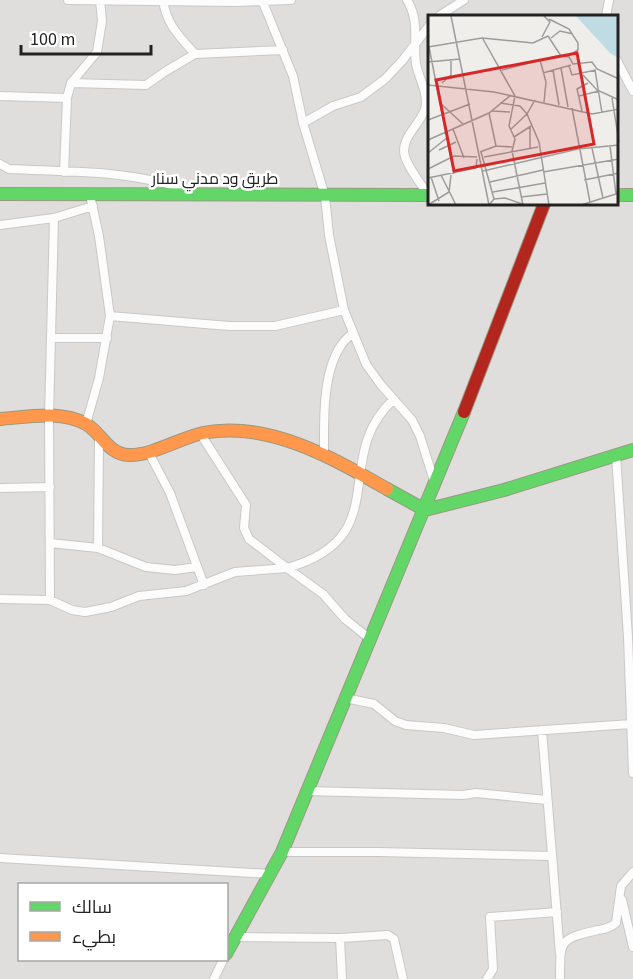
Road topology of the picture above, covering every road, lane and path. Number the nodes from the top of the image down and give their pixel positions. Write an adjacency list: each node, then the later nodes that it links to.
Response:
1 (68, 0): 2 (street)
2 (100, 0): 3 (street); 17 (street)
3 (163, 0): 8 (street); 15 (street)
4 (291, 0): 9 (street)
5 (407, 0): 13 (street)
6 (464, 0): 10 (street)
7 (609, 0): 11 (street)
8 (235, 1): 9 (street)
9 (262, 1): 14 (street)
10 (441, 15)
11 (606, 15)
12 (428, 27): 13 (street)
13 (417, 40): 21 (street); 24 (street)
14 (283, 50): 15 (street); 21 (street)
15 (195, 54): 17 (street)
16 (618, 63): 18 (street)
17 (71, 83): 20 (street)
18 (633, 91)
19 (0, 96): 20 (street)
20 (67, 98): 23 (street)
21 (303, 123): 28 (street)
22 (0, 164): 23 (street)
23 (64, 172): 26 (street)
24 (428, 193)
25 (0, 195): 29 (main road, طريق ود مدني سنار)
26 (205, 195): 28 (main road, طريق ود مدني سنار); 29 (main road, طريق ود مدني سنار)
27 (428, 195): 28 (main road, طريق ود مدني سنار)
28 (325, 196): 33 (street)
29 (92, 200): 31 (street); 34 (street)
30 (543, 206): 49 (main road)
31 (54, 219): 32 (street); 36 (street)
32 (0, 225)
33 (344, 310): 34 (street); 35 (street)
34 (110, 316): 37 (street)
35 (352, 333): 38 (street); 46 (street)
36 (51, 338): 37 (street); 39 (street)
37 (107, 338): 41 (street)
38 (394, 399): 48 (street); 49 (street)
39 (49, 417): 40 (main road); 41 (main road); 51 (street)
40 (0, 420)
41 (86, 424): 43 (main road)
42 (200, 433): 45 (main road); 46 (main road); 56 (street)
43 (99, 438): 45 (main road); 54 (street)
44 (633, 450): 47 (main road)
45 (148, 451): 55 (street)
46 (324, 455): 48 (main road)
47 (616, 456): 52 (main road); 62 (street)
48 (359, 474): 52 (main road); 56 (street)
49 (436, 485): 52 (main road)
50 (0, 488): 51 (street)
51 (50, 488): 53 (street)
52 (425, 510): 60 (main road)
53 (50, 543): 54 (street); 59 (street)
54 (98, 548): 55 (street)
55 (197, 567): 57 (street)
56 (287, 568): 57 (street); 60 (street)
57 (204, 585): 59 (street)
58 (0, 599): 59 (street)
59 (50, 600)
60 (370, 639): 61 (main road)
61 (345, 698): 63 (street); 65 (main road)
62 (631, 724): 63 (street); 64 (street)
63 (542, 730): 66 (street)
64 (633, 773)
65 (306, 791): 66 (street); 67 (main road)
66 (547, 800): 68 (street)
67 (282, 852): 68 (street); 71 (main road)
68 (552, 856): 73 (street)
69 (0, 858): 71 (street)
70 (633, 872): 72 (street)
71 (270, 874): 74 (main road)
72 (620, 893): 76 (street); 78 (street)
73 (557, 912): 78 (street); 83 (street)
74 (237, 937): 75 (street); 77 (main road)
75 (340, 938): 81 (street); 82 (street)
76 (633, 947)
77 (228, 951)
78 (560, 954): 84 (street)
79 (223, 961): 80 (street)
80 (214, 979)
81 (342, 979)
82 (403, 979)
83 (487, 979)
84 (560, 979)

